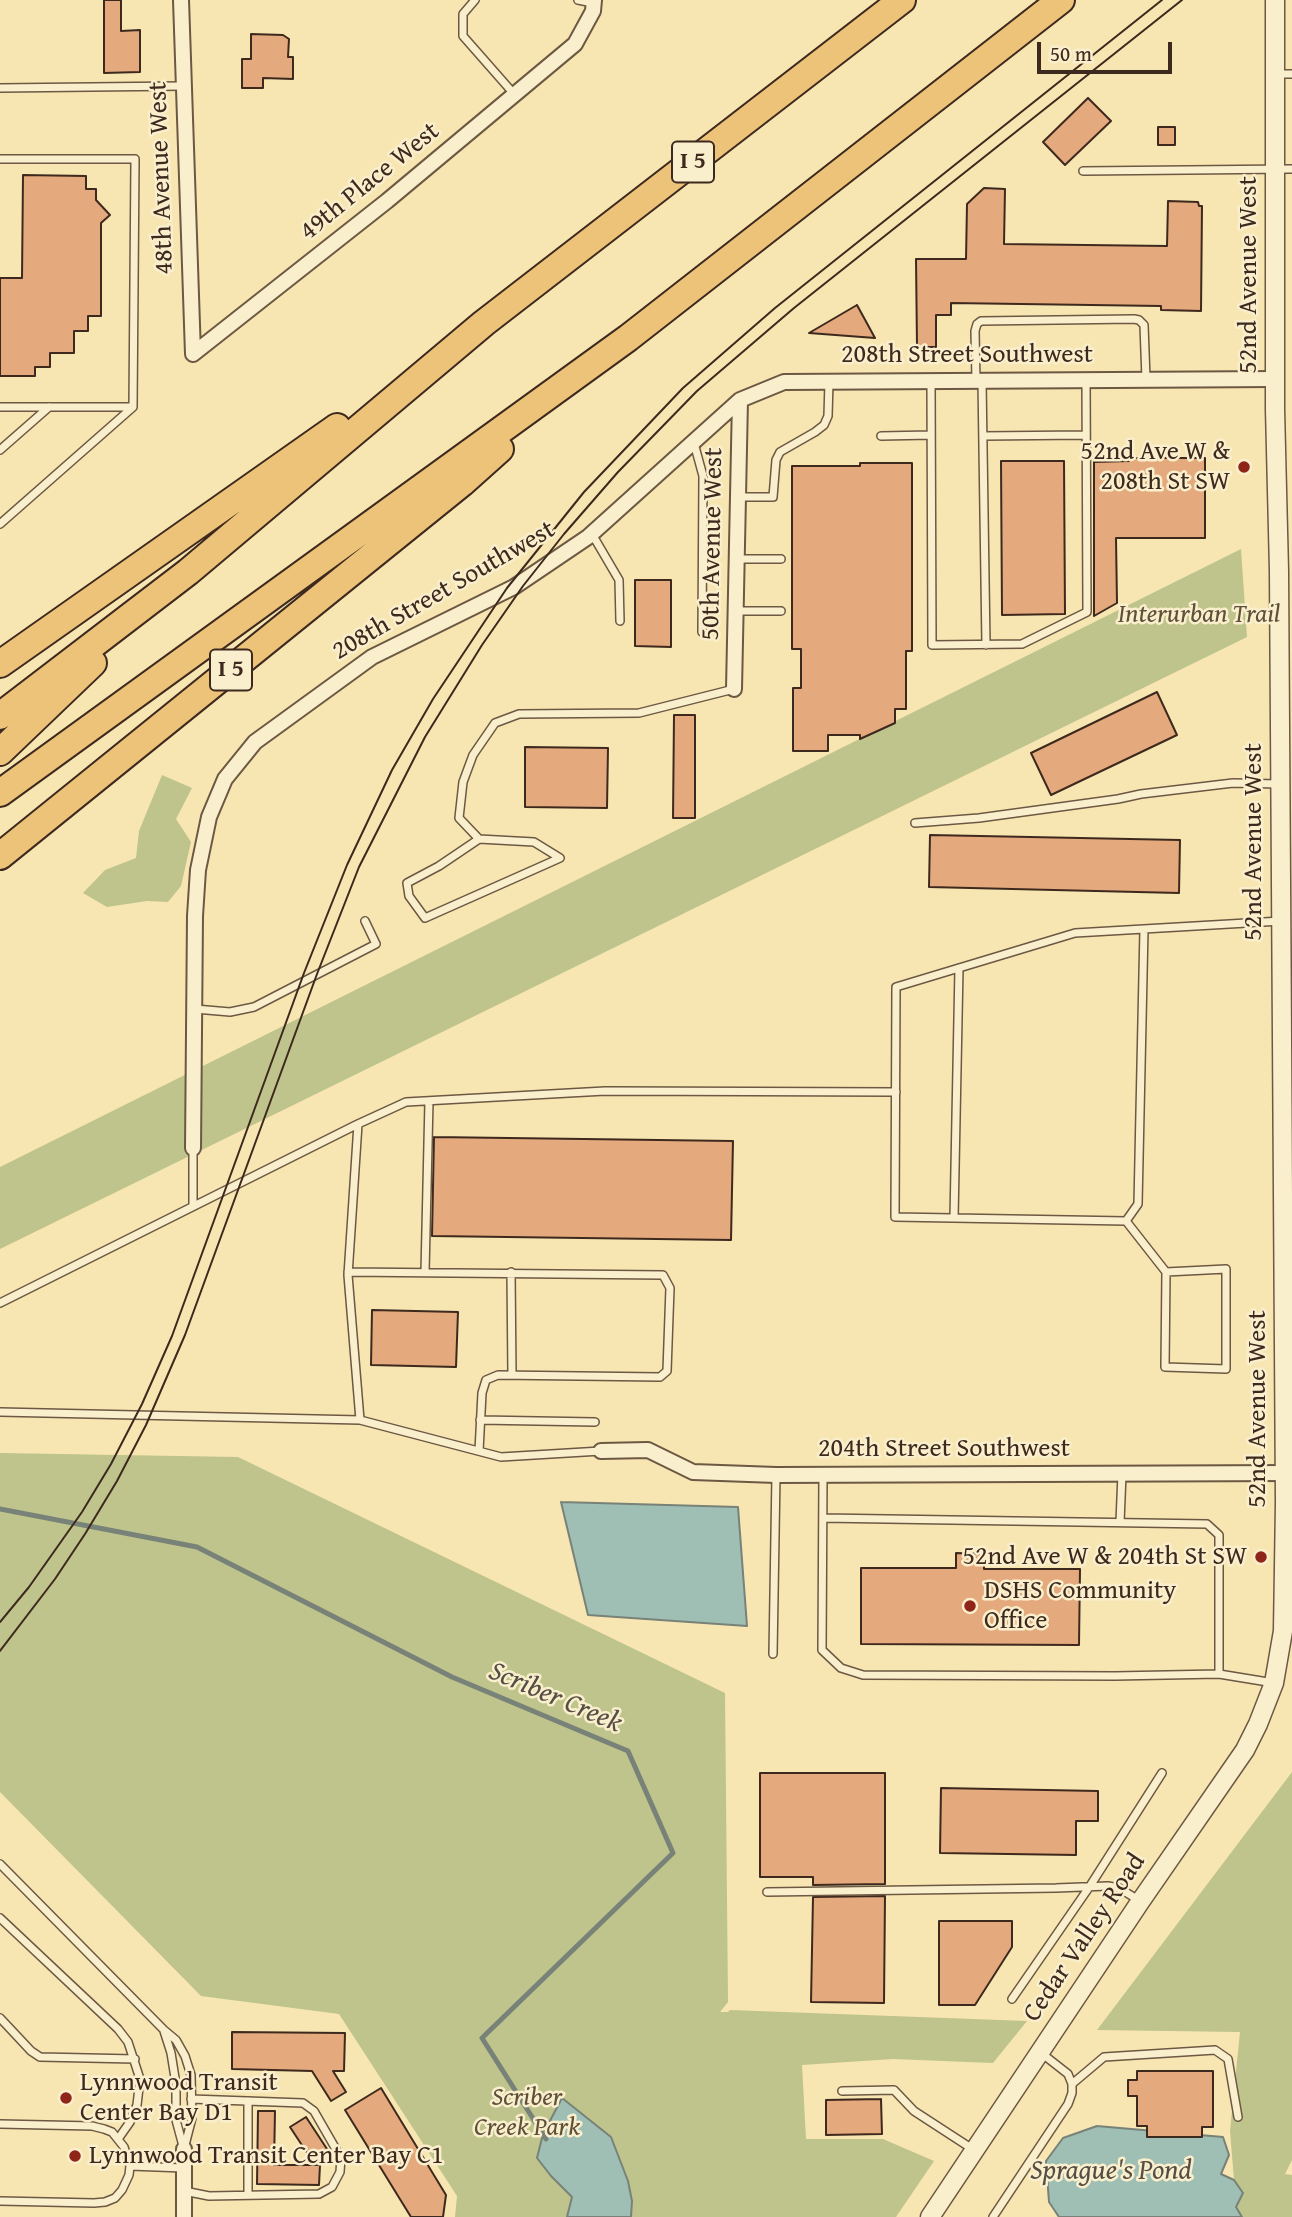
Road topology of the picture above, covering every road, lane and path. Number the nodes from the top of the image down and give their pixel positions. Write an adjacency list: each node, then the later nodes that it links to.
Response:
1 (181, 0): 9 (street, 48th Avenue West)
2 (475, 0): 11 (lane)
3 (578, 0): 7 (lane)
4 (902, 0): 15 (highway, I 5)
5 (1061, 0): 16 (highway, I 5)
6 (1275, 0): 8 (street, 52nd Avenue West)
7 (594, 2): 11 (street, 49th Place West)
8 (1284, 74): 13 (street, 52nd Avenue West)
9 (183, 86): 10 (lane); 17 (street, 48th Avenue West)
10 (0, 88)
11 (514, 95): 17 (street, 49th Place West)
12 (0, 159): 27 (lane)
13 (1284, 169): 14 (lane); 18 (street, 52nd Avenue West)
14 (1083, 171)
15 (484, 323): 39 (highway, I 5); 45 (highway)
16 (628, 338): 50 (highway); 53 (highway, I 5)
17 (193, 354)
18 (1284, 379): 20 (street, 208th Street Southwest); 49 (street, 52nd Avenue West)
19 (1086, 380): 20 (street, 208th Street Southwest); 22 (street, 208th Street Southwest); 29 (lane)
20 (1146, 380): 22 (lane)
21 (931, 381): 22 (street, 208th Street Southwest); 23 (street, 208th Street Southwest); 28 (lane)
22 (979, 381): 31 (lane)
23 (830, 382): 24 (street, 208th Street Southwest); 34 (lane)
24 (740, 400): 32 (street, 208th Street Southwest); 34 (street, 50th Avenue West)
25 (0, 407): 26 (lane)
26 (50, 407): 27 (lane); 33 (lane)
27 (133, 407): 35 (lane)
28 (931, 435): 30 (lane); 44 (lane)
29 (1086, 435): 31 (lane); 44 (lane)
30 (881, 436)
31 (983, 436): 44 (lane)
32 (694, 442): 36 (street, 208th Street Southwest); 43 (lane)
33 (0, 450)
34 (738, 497): 37 (street, 50th Avenue West)
35 (0, 524)
36 (592, 534): 42 (lane); 58 (street, 208th Street Southwest)
37 (737, 559): 38 (lane); 40 (street, 50th Avenue West)
38 (781, 559)
39 (188, 572): 47 (highway, I 5); 48 (highway)
40 (736, 611): 41 (lane); 46 (street, 50th Avenue West)
41 (781, 611)
42 (620, 621)
43 (702, 632)
44 (986, 645)
45 (0, 664)
46 (734, 689): 52 (lane)
47 (0, 716)
48 (0, 752)
49 (1280, 784): 51 (lane); 55 (street, 52nd Avenue West)
50 (0, 793)
51 (915, 823)
52 (479, 839): 52 (lane)
53 (0, 856)
54 (365, 920): 58 (lane)
55 (1286, 921): 56 (lane); 59 (street, 52nd Avenue West)
56 (1144, 929): 57 (lane); 66 (lane)
57 (959, 968): 60 (lane); 65 (lane)
58 (195, 1009): 63 (street, 208th Street Southwest)
59 (1286, 1068): 80 (street, 52nd Avenue West)
60 (896, 1092): 61 (lane); 65 (lane)
61 (429, 1101): 62 (lane); 68 (lane)
62 (358, 1124): 64 (lane); 67 (lane)
63 (193, 1148): 64 (lane)
64 (192, 1206): 71 (lane)
65 (954, 1218): 66 (lane)
66 (1126, 1221): 70 (lane)
67 (348, 1272): 68 (lane); 74 (lane)
68 (425, 1272): 69 (lane)
69 (511, 1272): 72 (lane); 72 (lane)
70 (1166, 1272): 70 (lane)
71 (0, 1303)
72 (512, 1374): 75 (lane)
73 (0, 1412): 74 (lane)
74 (359, 1420): 77 (lane)
75 (480, 1420): 76 (lane); 77 (lane)
76 (595, 1422)
77 (478, 1451): 78 (lane)
78 (601, 1451): 81 (street, 204th Street Southwest)
79 (1122, 1473): 80 (street, 204th Street Southwest); 82 (street, 204th Street Southwest); 84 (lane)
80 (1288, 1473): 87 (street, 52nd Avenue West)
81 (776, 1475): 82 (street, 204th Street Southwest); 85 (lane)
82 (823, 1475): 83 (lane)
83 (823, 1518): 84 (lane); 86 (lane)
84 (1120, 1522): 86 (lane)
85 (773, 1654)
86 (1219, 1674): 87 (lane)
87 (1275, 1683): 92 (street, Cedar Valley Road)
88 (1162, 1773): 90 (lane)
89 (0, 1864): 96 (lane)
90 (1090, 1886): 91 (lane); 92 (lane); 94 (lane)
91 (768, 1892)
92 (1140, 1902): 97 (street, Cedar Valley Road)
93 (0, 1918): 98 (lane)
94 (1012, 1999)
95 (0, 2018): 98 (lane)
96 (164, 2030): 101 (lane); 106 (lane)
97 (1040, 2052): 99 (lane); 107 (street, Cedar Valley Road)
98 (135, 2060): 105 (lane)
99 (1072, 2084): 103 (lane); 115 (lane)
100 (842, 2091): 107 (lane)
101 (191, 2099): 102 (lane); 106 (lane)
102 (248, 2101): 111 (lane); 111 (lane)
103 (1238, 2117)
104 (0, 2124): 105 (lane)
105 (118, 2139): 108 (lane)
106 (184, 2149): 109 (street)
107 (974, 2151): 114 (street, Cedar Valley Road)
108 (130, 2166): 109 (lane); 112 (lane)
109 (184, 2168): 110 (street)
110 (184, 2191): 111 (lane); 113 (street)
111 (248, 2195)
112 (0, 2201)
113 (184, 2217)
114 (930, 2217)
115 (993, 2217)

